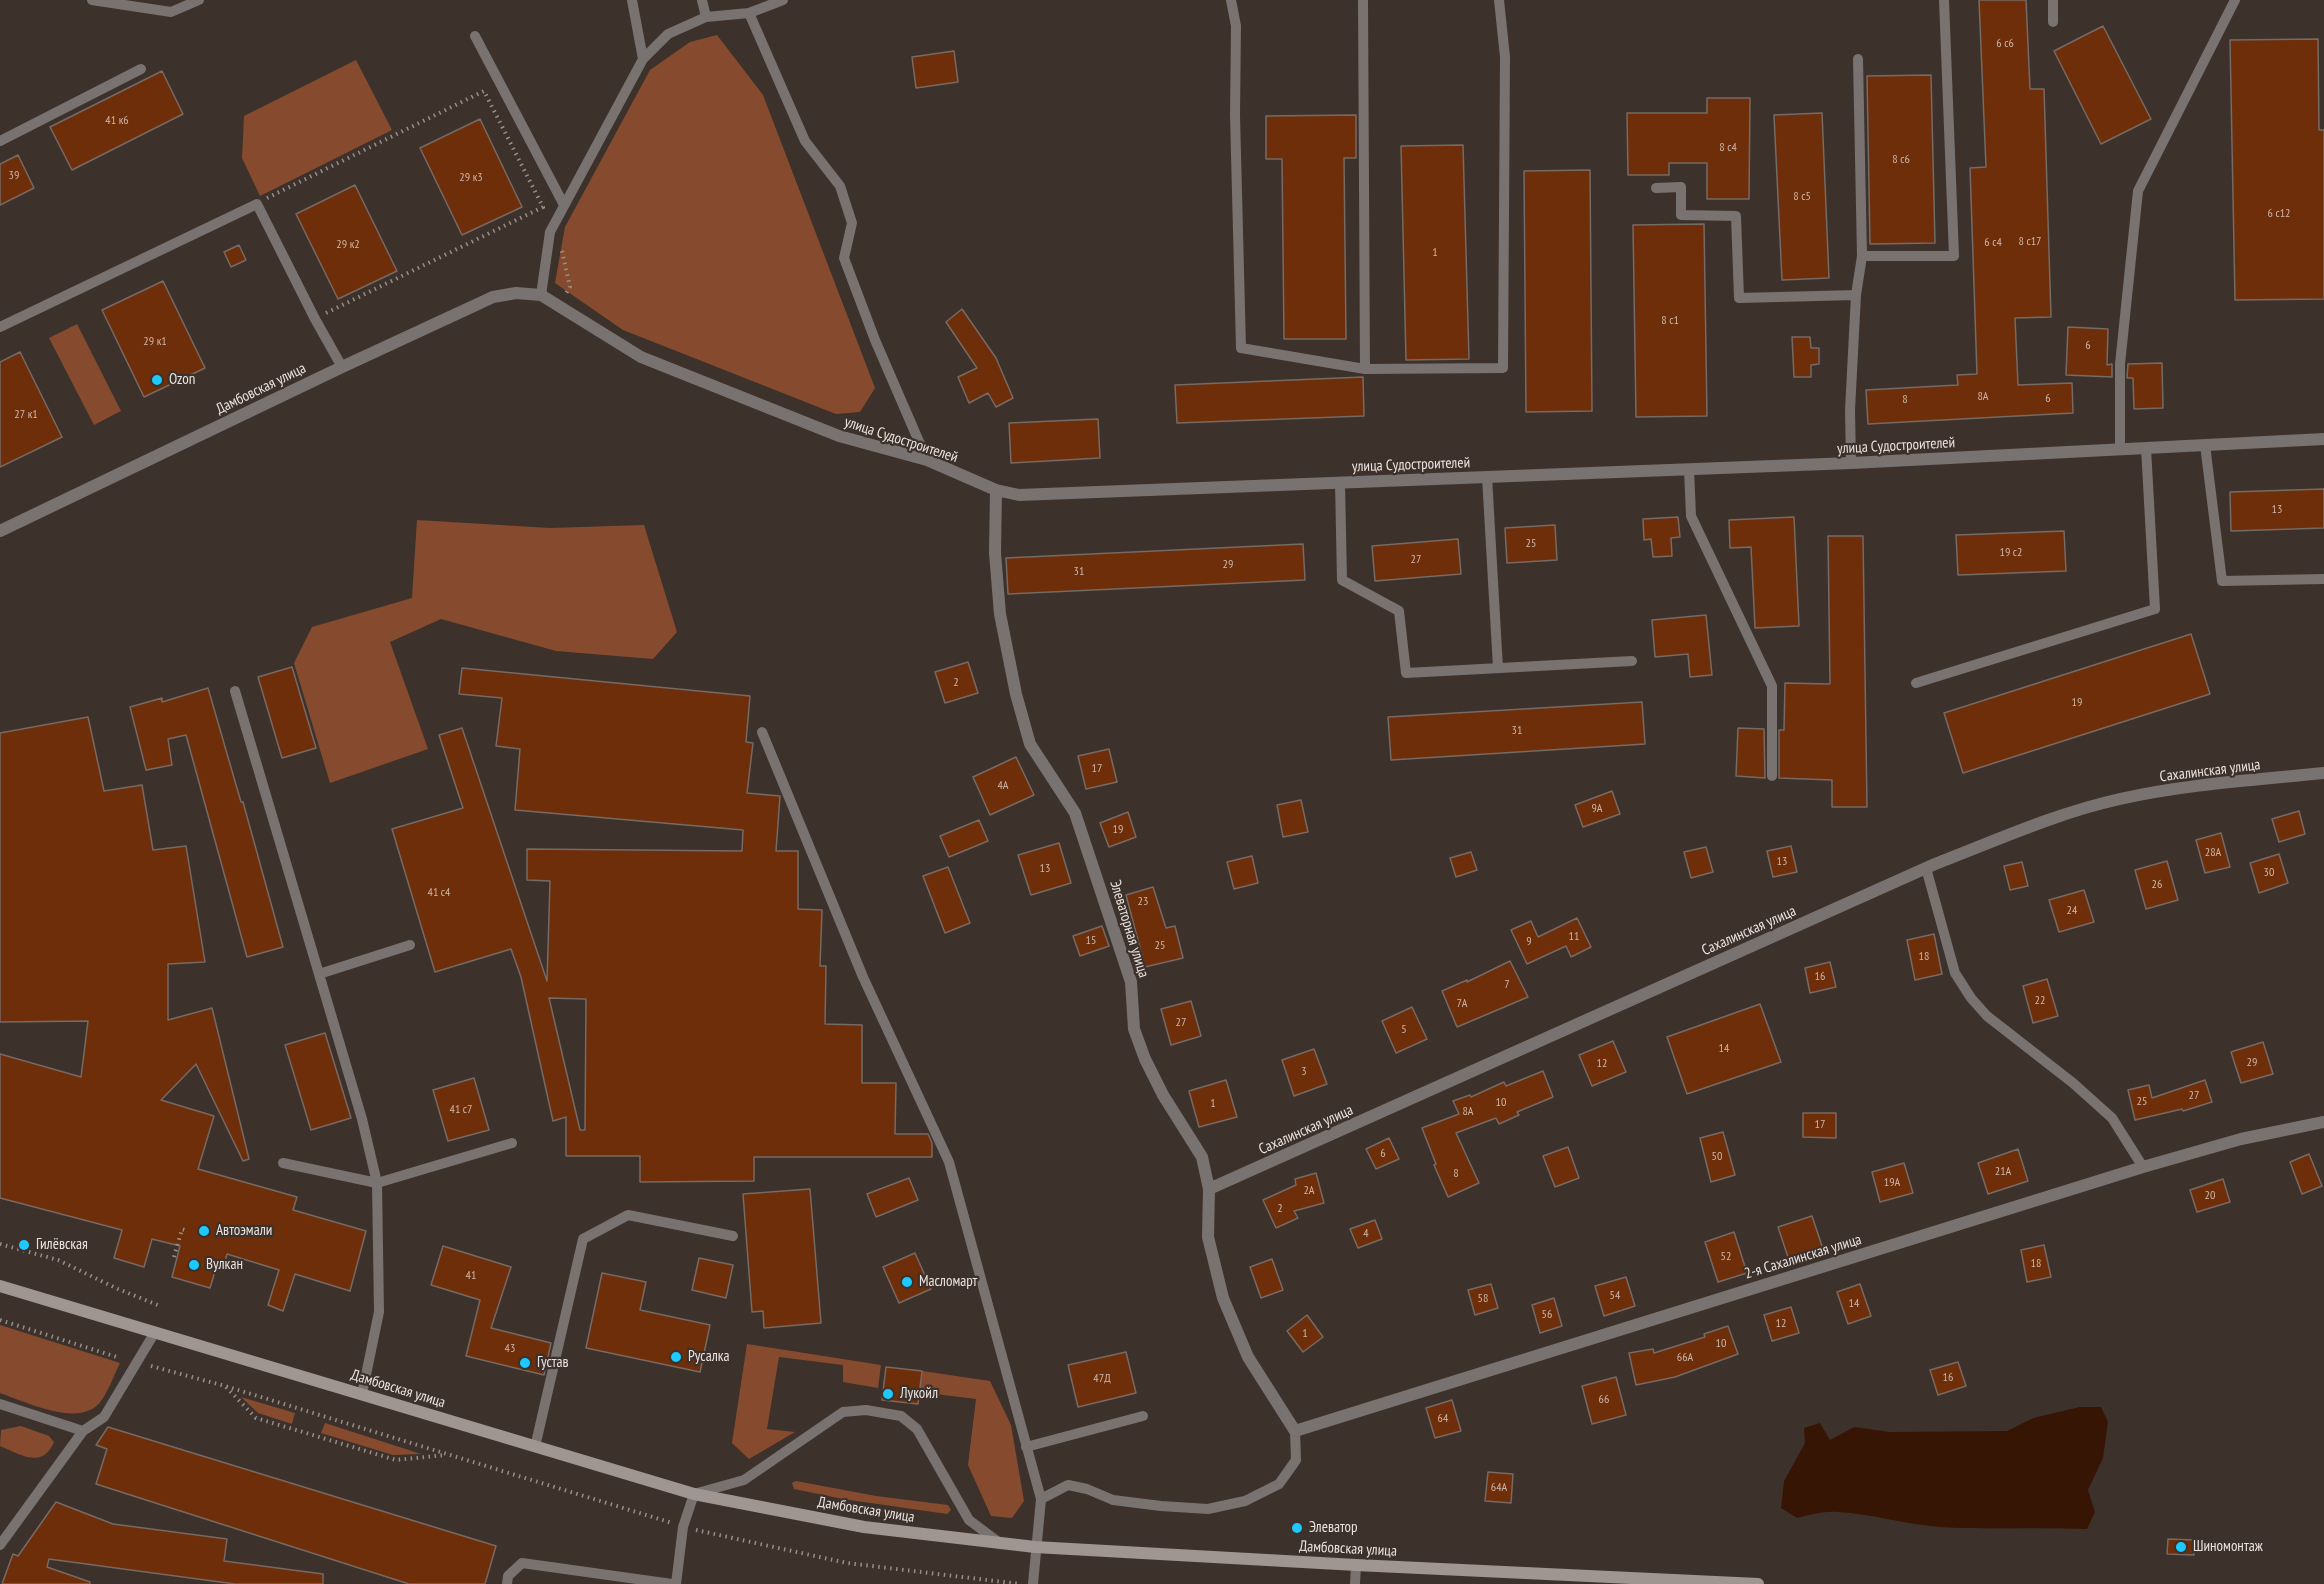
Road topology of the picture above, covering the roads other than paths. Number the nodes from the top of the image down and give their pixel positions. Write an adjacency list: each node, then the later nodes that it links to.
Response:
1 (92, 0): 2 (lane)
2 (199, 0)
3 (632, 0): 16 (lane)
4 (702, 0): 13 (lane)
5 (783, 0): 12 (lane)
6 (1232, 0): 27 (lane)
7 (1363, 0): 27 (lane)
8 (1499, 0): 27 (lane)
9 (1944, 0): 22 (lane)
10 (2053, 0): 14 (lane)
11 (2235, 0): 31 (lane)
12 (749, 14): 13 (lane); 32 (lane)
13 (706, 17): 16 (lane)
14 (2053, 22)
15 (475, 36): 21 (lane)
16 (643, 59): 21 (lane)
17 (1858, 59): 22 (lane)
18 (141, 69): 19 (lane)
19 (0, 141)
20 (1656, 188): 24 (lane)
21 (564, 205): 23 (lane)
22 (1862, 256): 24 (lane)
23 (541, 295): 26 (street, Дамбовская улица); 32 (street, улица Судостроителей)
24 (1856, 295): 33 (lane)
25 (0, 327): 26 (lane)
26 (342, 367): 38 (street, Дамбовская улица)
27 (1365, 369)
28 (2324, 439): 29 (street, улица Судостроителей)
29 (2205, 445): 30 (street, улица Судостроителей); 39 (lane)
30 (2146, 448): 31 (street, улица Судостроителей); 42 (lane)
31 (2120, 449): 33 (street, улица Судостроителей)
32 (927, 460): 37 (street, улица Судостроителей)
33 (1851, 463): 34 (street, улица Судостроителей)
34 (1689, 470): 35 (street, улица Судостроителей); 46 (lane)
35 (1487, 477): 36 (street, улица Судостроителей); 41 (lane)
36 (1340, 483): 37 (street, улица Судостроителей); 41 (lane)
37 (996, 490): 55 (street, Элеваторная улица)
38 (0, 531)
39 (2324, 579)
40 (1632, 661): 41 (lane)
41 (1498, 668)
42 (1917, 683)
43 (235, 691): 49 (lane)
44 (762, 732): 65 (lane)
45 (2324, 773): 47 (street, Сахалинская улица)
46 (1772, 776)
47 (1926, 868): 53 (lane); 55 (street, Сахалинская улица)
48 (410, 945): 49 (lane)
49 (319, 974): 54 (lane)
50 (2324, 1122): 53 (street, 2-я Сахалинская улица)
51 (512, 1143): 54 (lane)
52 (283, 1163): 54 (lane)
53 (2143, 1167): 63 (street, 2-я Сахалинская улица)
54 (378, 1183): 59 (lane)
55 (1209, 1190): 63 (street, Элеваторная улица)
56 (733, 1236): 64 (lane)
57 (0, 1286): 58 (main road, Дамбовская улица)
58 (155, 1332): 59 (main road, Дамбовская улица); 62 (lane)
59 (362, 1394): 64 (main road, Дамбовская улица)
60 (0, 1404): 62 (lane)
61 (1143, 1416): 65 (lane)
62 (83, 1431): 69 (lane)
63 (1295, 1431): 67 (lane)
64 (535, 1447): 66 (main road, Дамбовская улица)
65 (1026, 1447): 67 (lane)
66 (694, 1494): 68 (main road, Дамбовская улица); 68 (lane); 73 (lane)
67 (1041, 1499): 70 (lane)
68 (1001, 1544): 70 (main road, Дамбовская улица)
69 (0, 1545)
70 (1035, 1547): 71 (main road, Дамбовская улица); 74 (lane)
71 (1356, 1565): 75 (lane); 76 (main road, Дамбовская улица)
72 (507, 1584): 73 (lane)
73 (674, 1584)
74 (1033, 1584)
75 (1355, 1584)
76 (1758, 1584)

